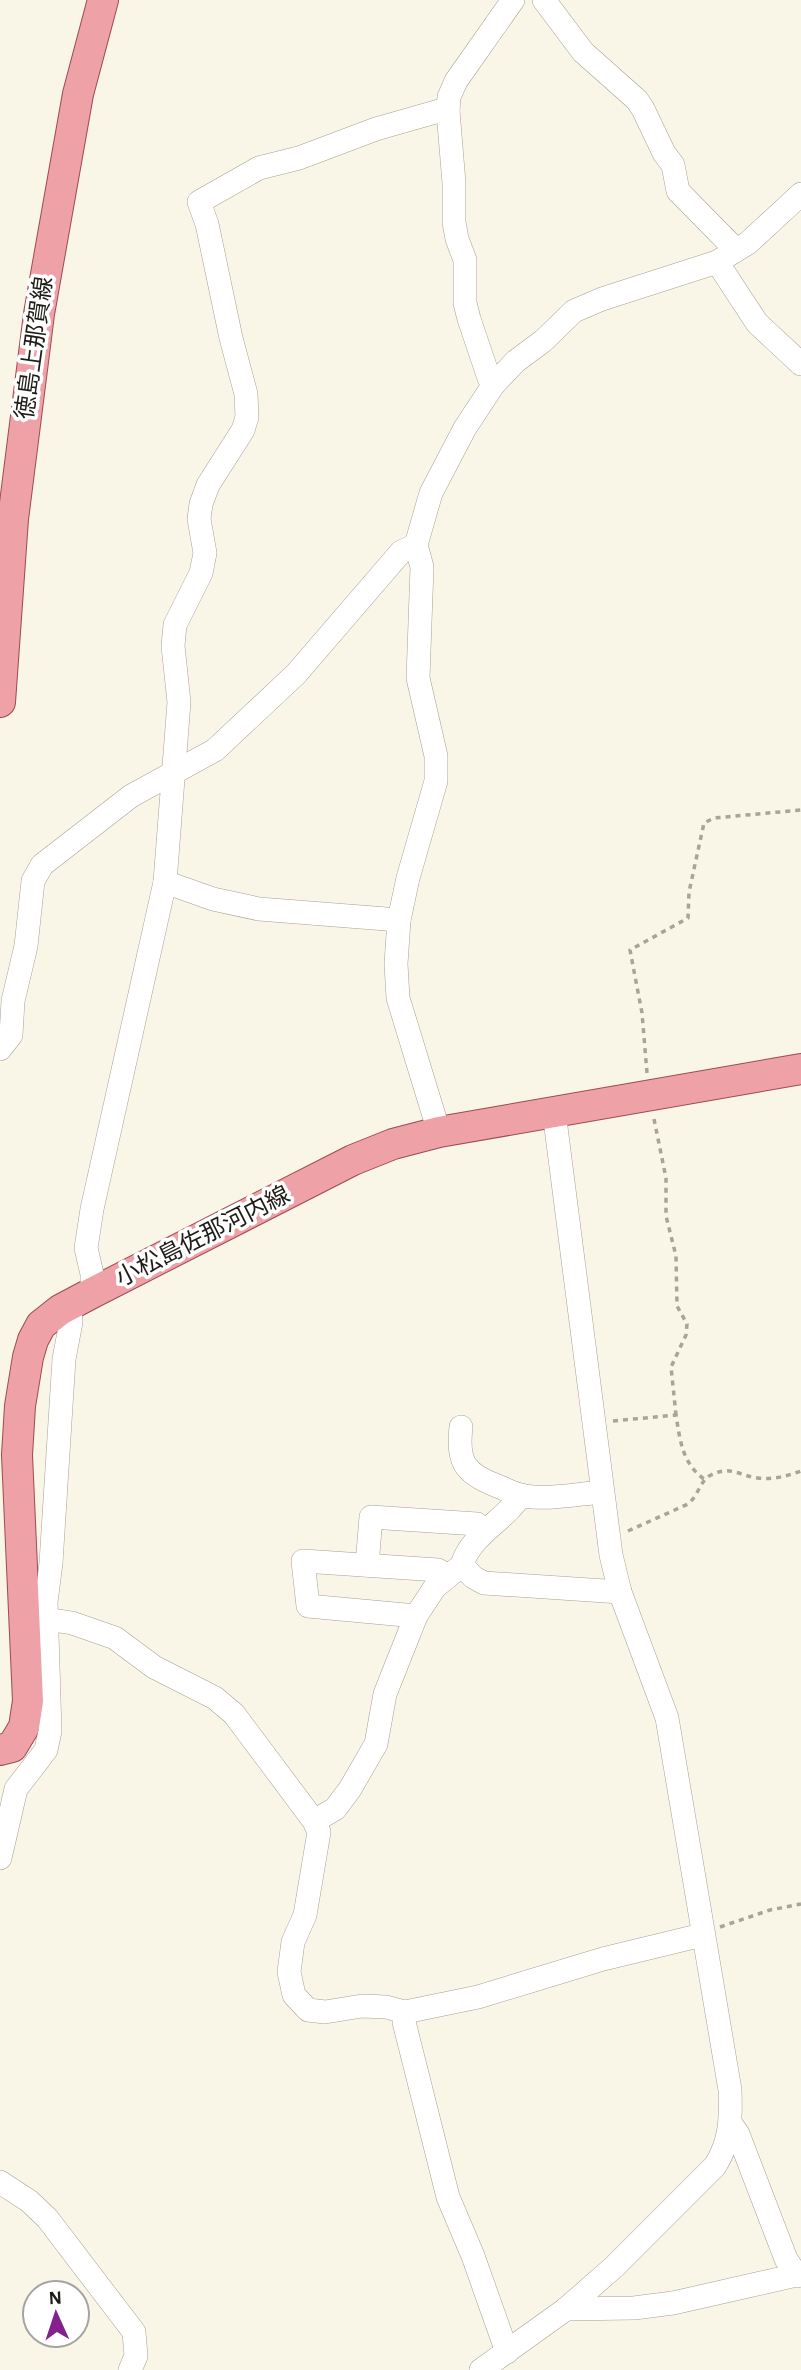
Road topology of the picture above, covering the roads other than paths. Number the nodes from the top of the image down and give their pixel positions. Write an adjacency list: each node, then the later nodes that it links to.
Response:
1 (103, 0): 10 (main road, 徳島上那賀線)
2 (513, 0): 4 (street)
3 (544, 0): 6 (street)
4 (448, 111): 8 (street); 11 (street)
5 (801, 194): 6 (street)
6 (727, 256): 7 (street); 8 (street)
7 (801, 363)
8 (494, 384): 9 (street)
9 (416, 545): 11 (street); 13 (street)
10 (0, 702)
11 (174, 773): 12 (street); 14 (street)
12 (165, 883): 13 (street); 18 (street)
13 (399, 919): 17 (street)
14 (0, 1049)
15 (801, 1069): 16 (main road, 小松島佐那河内線)
16 (554, 1112): 17 (main road, 小松島佐那河内線); 20 (street)
17 (439, 1132): 18 (main road, 小松島佐那河内線)
18 (81, 1299): 27 (street); 28 (main road, 小松島佐那河内線)
19 (461, 1427): 21 (street)
20 (602, 1492): 21 (street); 25 (street)
21 (521, 1495): 22 (street)
22 (485, 1531): 23 (street); 24 (street)
23 (367, 1565): 24 (street); 26 (street)
24 (455, 1571): 25 (street); 26 (street)
25 (620, 1592): 31 (street)
26 (416, 1616): 29 (street)
27 (46, 1619): 29 (street); 30 (street)
28 (0, 1750)
29 (314, 1821): 32 (street)
30 (0, 1858)
31 (702, 1935): 32 (street); 33 (street)
32 (405, 2012): 37 (street)
33 (731, 2124): 35 (street); 36 (street)
34 (0, 2182): 38 (street)
35 (799, 2275): 36 (street)
36 (566, 2309): 37 (street)
37 (507, 2352): 39 (street)
38 (130, 2370)
39 (481, 2370)

